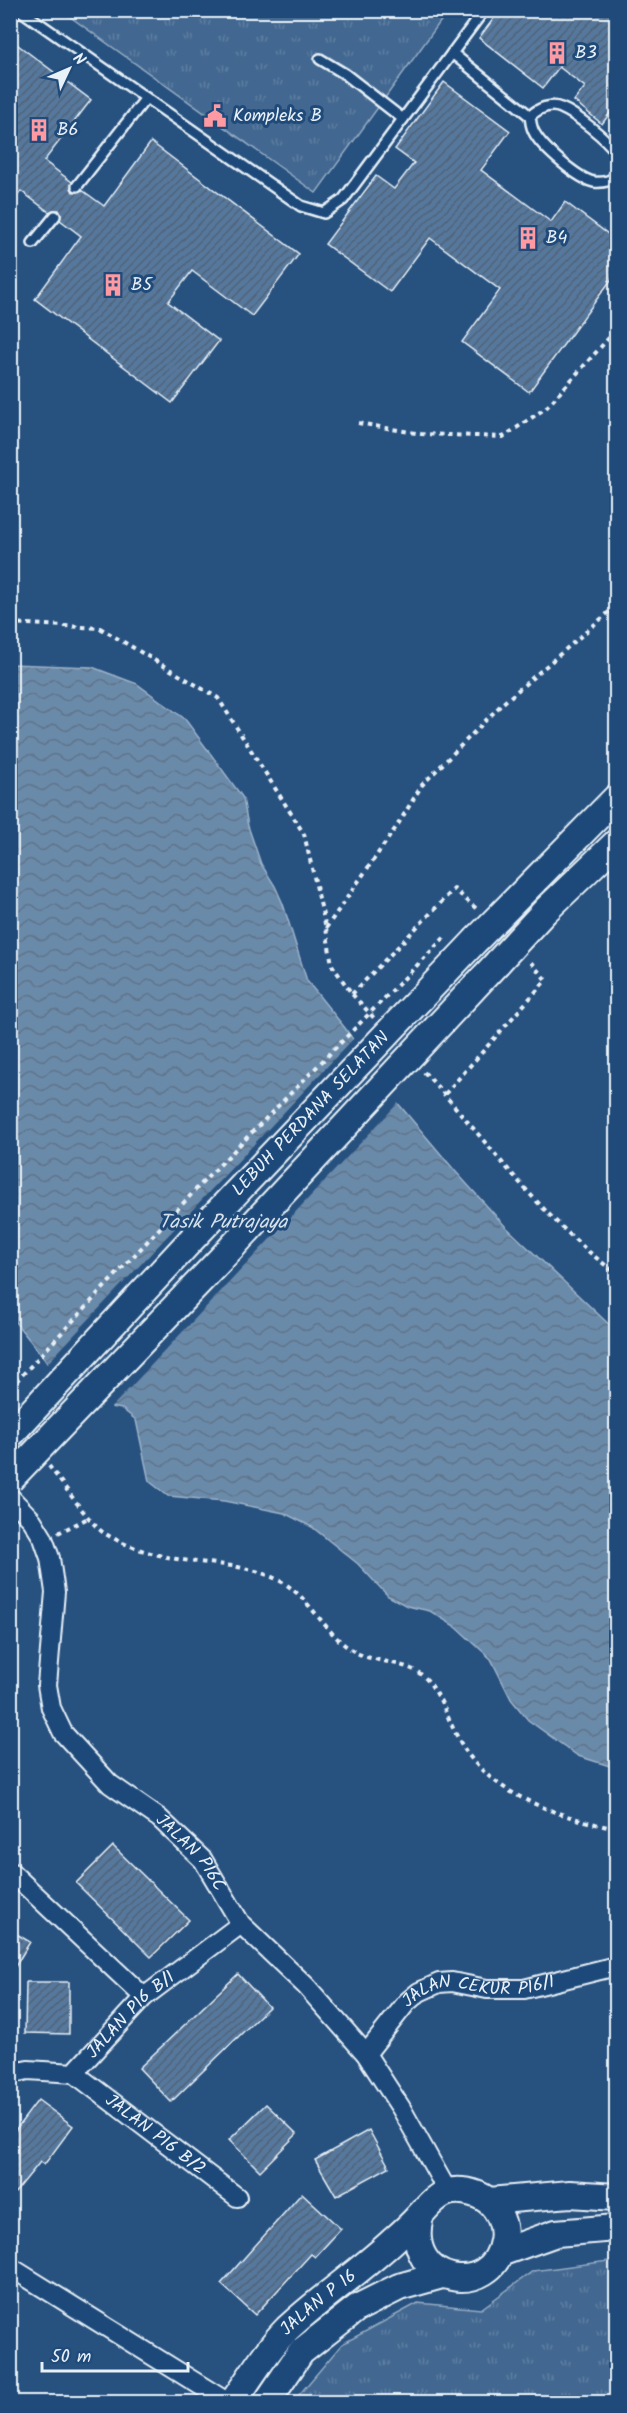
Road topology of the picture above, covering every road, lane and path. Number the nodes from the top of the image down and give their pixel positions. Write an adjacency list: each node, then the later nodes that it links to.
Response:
1 (20, 10): 5 (lane)
2 (484, 10): 3 (lane)
3 (452, 53): 6 (lane); 7 (lane)
4 (320, 59): 7 (lane)
5 (146, 98): 7 (lane); 10 (lane)
6 (530, 116): 8 (lane); 9 (lane)
7 (403, 119)
8 (616, 152)
9 (616, 176)
10 (77, 186)
11 (55, 216): 12 (lane)
12 (33, 243)
13 (616, 330): 14 (path)
14 (358, 423)
15 (616, 606): 20 (path)
16 (10, 623): 20 (path)
17 (616, 798): 30 (main road, LEBUH PERDANA SELATAN, bridge)
18 (616, 843): 32 (main road, LEBUH PERDANA SELATAN, bridge)
19 (467, 915): 23 (path)
20 (326, 928): 23 (path)
21 (451, 932): 24 (path)
22 (526, 957): 27 (path)
23 (352, 994): 24 (path)
24 (369, 1012): 25 (path); 29 (path)
25 (377, 1021)
26 (422, 1070): 27 (path)
27 (445, 1094): 28 (path)
28 (616, 1273)
29 (10, 1388)
30 (10, 1435)
31 (44, 1459): 34 (path)
32 (10, 1479)
33 (10, 1497): 35 (street, JALAN P16C)
34 (90, 1517): 35 (path); 36 (path)
35 (43, 1538): 38 (street, JALAN P16C)
36 (616, 1829)
37 (10, 1871): 40 (street)
38 (241, 1924): 40 (street, JALAN P16 B/1); 41 (street, JALAN P16C)
39 (616, 1966): 41 (street, JALAN CEKUR P16/1)
40 (144, 1997): 42 (street, JALAN P16 B/1)
41 (366, 2054): 44 (street, JALAN P16C)
42 (74, 2073): 43 (street, JALAN P16 B/1); 45 (street, JALAN P16 B/2)
43 (10, 2074)
44 (448, 2192): 47 (main road); 48 (main road, JALAN P 16)
45 (237, 2197)
46 (616, 2197): 47 (main road)
47 (489, 2201): 50 (main road)
48 (420, 2216): 52 (main road); 54 (main road, JALAN P 16)
49 (616, 2228): 50 (main road, JALAN P 16)
50 (500, 2253): 52 (main road, JALAN P 16)
51 (10, 2267): 53 (street)
52 (442, 2275): 55 (main road, JALAN P 16)
53 (227, 2403)
54 (233, 2403)
55 (267, 2403)

